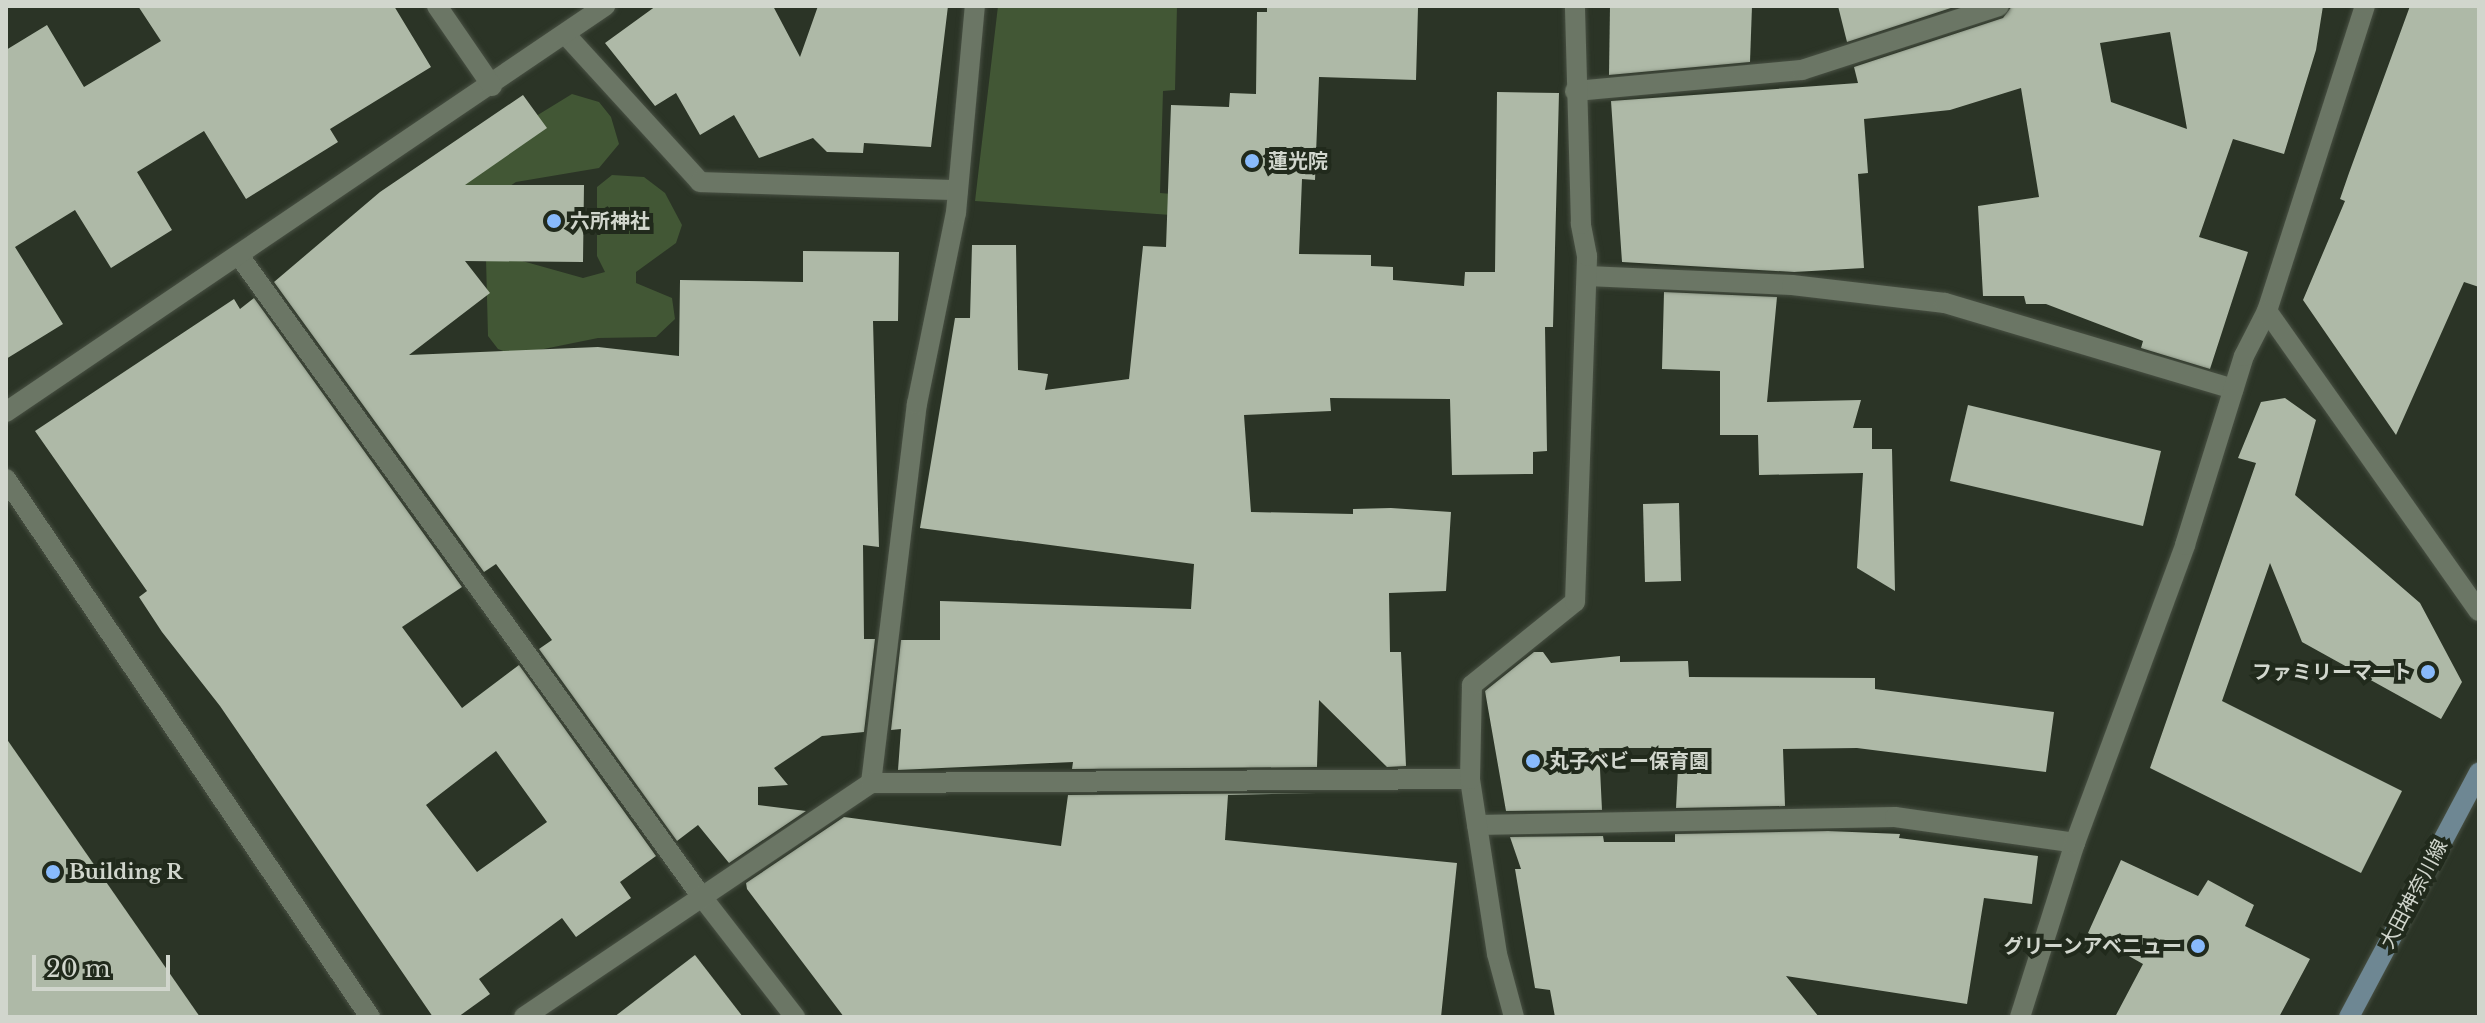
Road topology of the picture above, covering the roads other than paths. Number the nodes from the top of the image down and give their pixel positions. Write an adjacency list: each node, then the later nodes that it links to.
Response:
1 (437, 6): 8 (street)
2 (605, 6): 7 (street)
3 (975, 6): 10 (street)
4 (1575, 6): 9 (street)
5 (1999, 6): 9 (street)
6 (2365, 6): 13 (street)
7 (565, 34): 8 (street); 10 (street)
8 (492, 86): 11 (street)
9 (1575, 91): 12 (street)
10 (958, 190): 20 (street)
11 (240, 257): 15 (street); 23 (street)
12 (1587, 276): 14 (street); 19 (street)
13 (2267, 311): 14 (street); 17 (street)
14 (2233, 389): 22 (street)
15 (6, 412)
16 (6, 479): 24 (street)
17 (2479, 611)
18 (2479, 772): 29 (main road, 大田神奈川線)
19 (1470, 779): 20 (street); 21 (street)
20 (871, 783): 23 (street)
21 (1477, 825): 22 (street); 27 (street)
22 (2075, 843): 28 (street)
23 (702, 897): 25 (street); 26 (street)
24 (370, 1017)
25 (524, 1017)
26 (795, 1017)
27 (1514, 1017)
28 (2020, 1017)
29 (2349, 1017)

